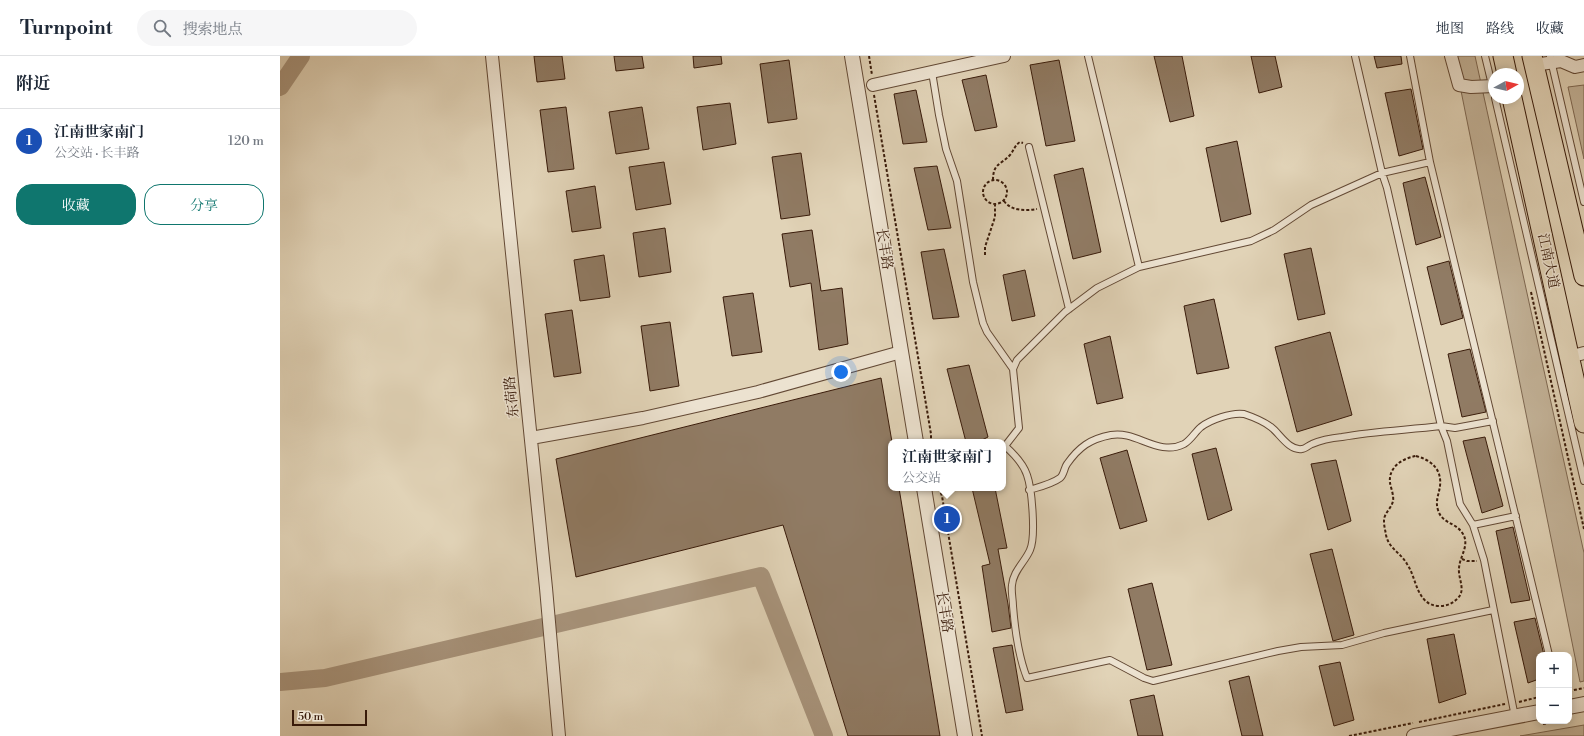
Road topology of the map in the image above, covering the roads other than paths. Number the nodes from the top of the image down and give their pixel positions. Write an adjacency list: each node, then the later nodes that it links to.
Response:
1 (492, 56): 32 (street, 东荷路)
2 (852, 56): 26 (street, 长丰路)
3 (1004, 56): 14 (street)
4 (1088, 56): 23 (lane)
5 (1355, 56): 21 (lane)
6 (1410, 56): 20 (lane)
7 (1450, 56): 16 (street)
8 (1485, 56): 12 (lane)
9 (1503, 56): 13 (highway)
10 (1542, 60): 11 (street); 22 (lane); 24 (highway)
11 (1584, 66)
12 (1488, 68)
13 (1506, 68)
14 (932, 72): 15 (street); 28 (lane)
15 (873, 85)
16 (1488, 90)
17 (1497, 104): 36 (lane)
18 (1513, 104): 27 (highway, 江南大道)
19 (1029, 147): 25 (lane)
20 (1430, 162): 21 (lane); 29 (lane)
21 (1382, 173): 23 (lane); 31 (lane)
22 (1584, 202)
23 (1139, 267): 25 (lane)
24 (1584, 276)
25 (1069, 309): 28 (lane)
26 (901, 352): 32 (street); 33 (street, 长丰路)
27 (1576, 355): 30 (highway, 江南大道)
28 (1013, 369): 34 (lane)
29 (1492, 421): 31 (lane); 39 (lane)
30 (1584, 423)
31 (1441, 426): 37 (lane); 40 (lane)
32 (531, 438): 47 (street, 东荷路)
33 (916, 439)
34 (1006, 444)
35 (1006, 448): 37 (lane)
36 (1584, 481)
37 (1029, 490): 41 (lane)
38 (924, 491): 48 (street, 长丰路)
39 (1516, 516): 40 (lane); 42 (lane)
40 (1473, 525): 41 (lane)
41 (1493, 610): 46 (lane)
42 (1548, 652)
43 (1584, 704): 44 (street)
44 (1572, 706)
45 (1536, 713): 46 (street)
46 (1515, 717): 49 (street)
47 (558, 736)
48 (965, 736)
49 (1414, 736)

